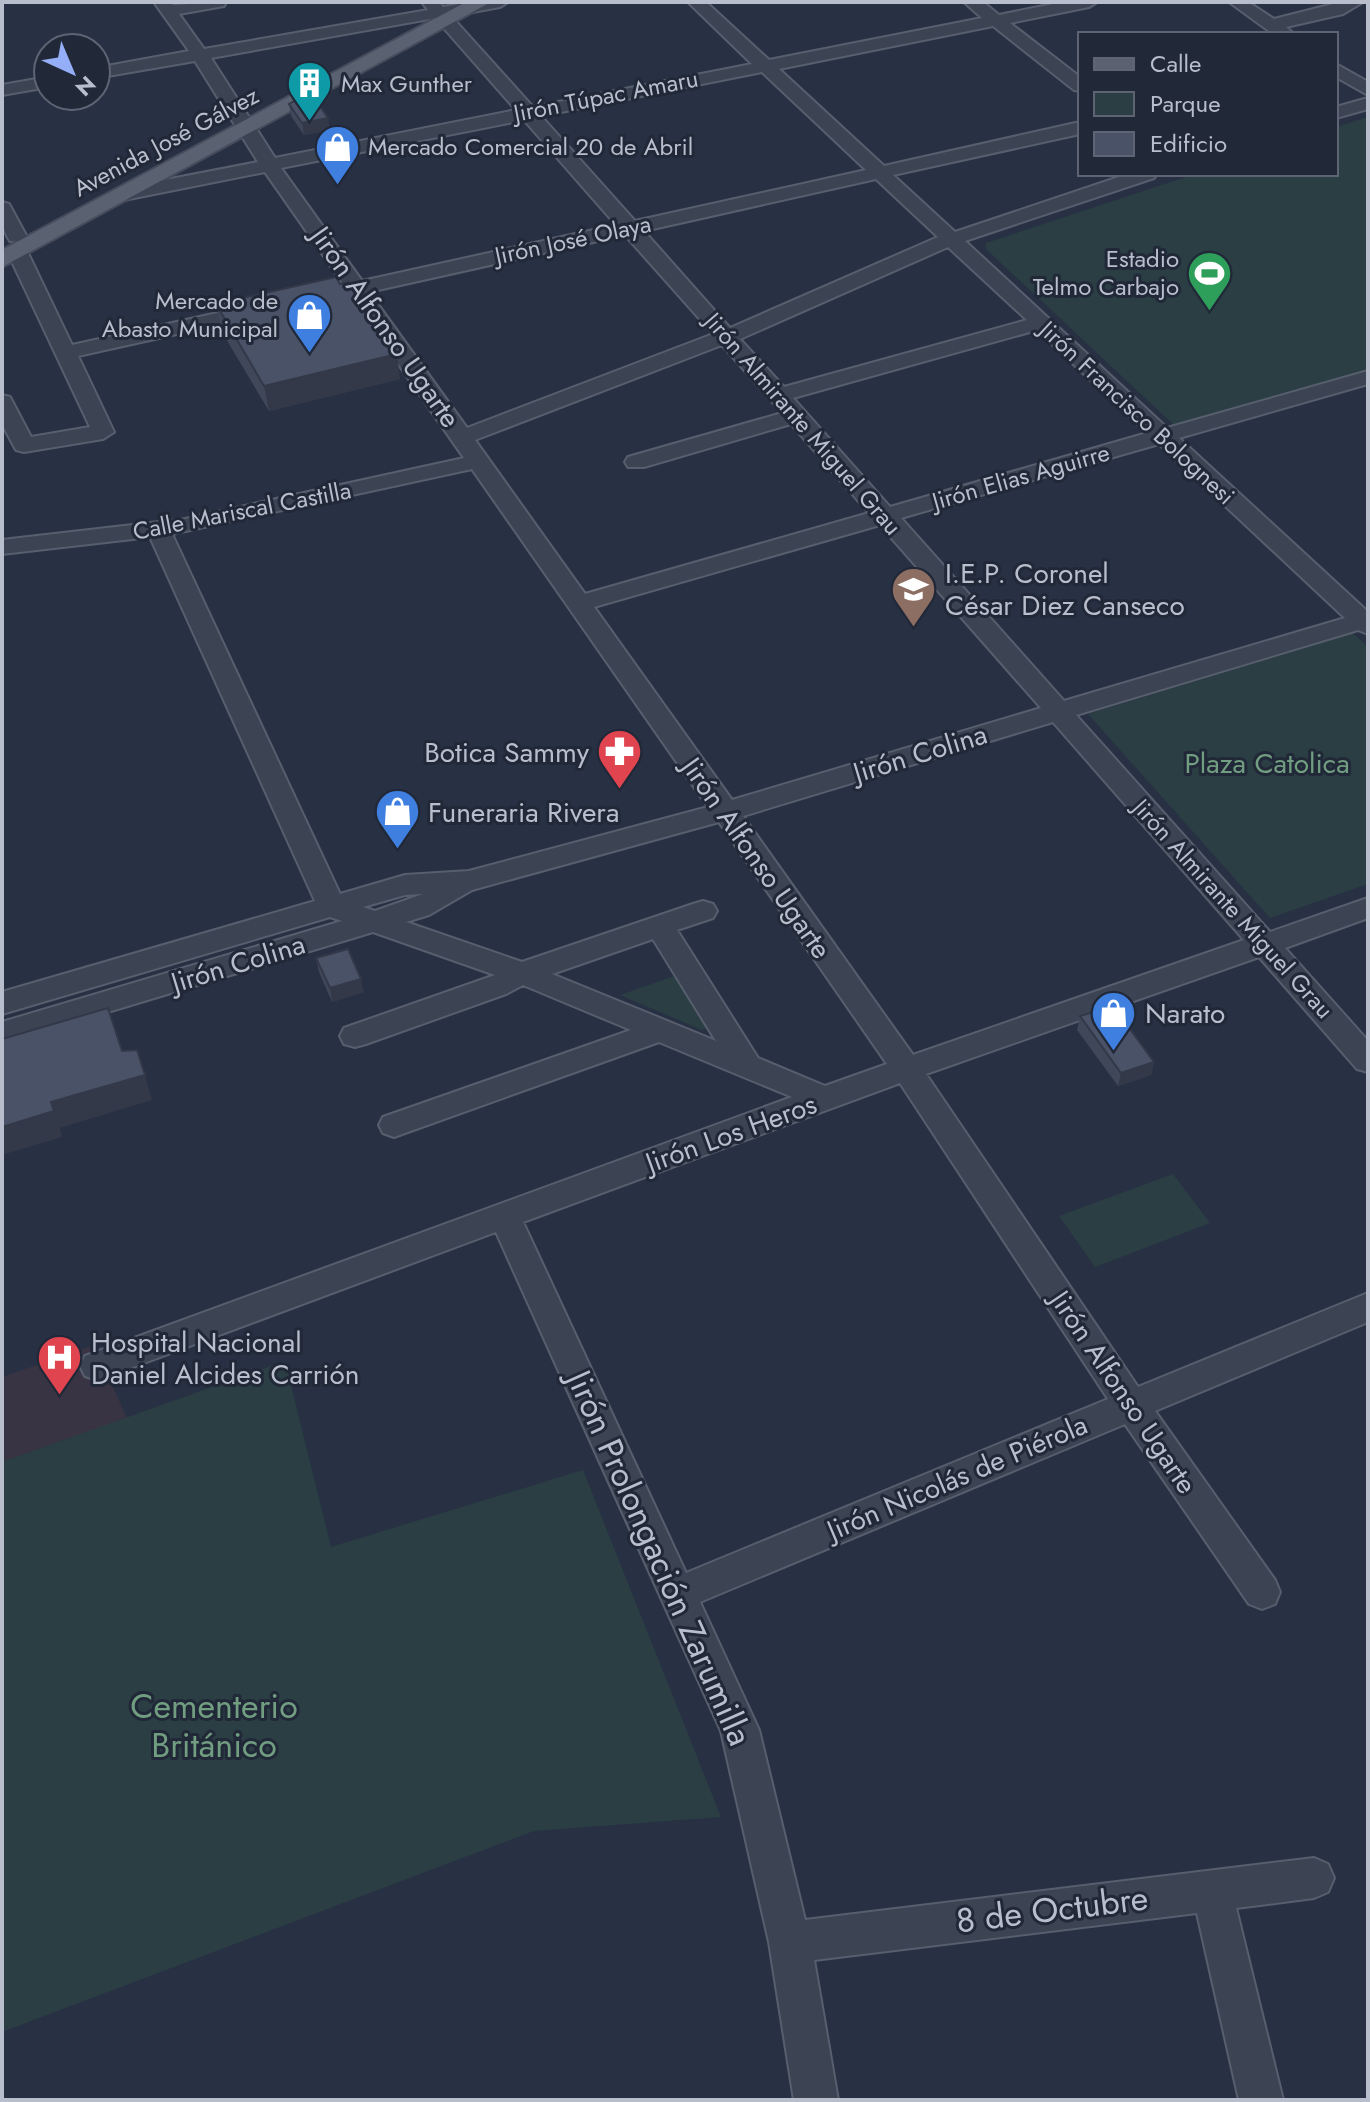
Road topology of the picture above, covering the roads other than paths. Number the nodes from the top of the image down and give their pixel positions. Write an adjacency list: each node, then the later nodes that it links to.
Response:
1 (218, 2): 8 (street)
2 (500, 2): 9 (street)
3 (696, 2): 13 (street, Jirón Francisco Bolognesi)
4 (972, 2): 10 (street)
5 (1089, 2): 10 (street, Jirón Túpac Amaru)
6 (1237, 2): 11 (street)
7 (1355, 2): 11 (street)
8 (164, 6): 12 (street, Jirón Alfonso Ugarte)
9 (454, 8): 12 (street); 21 (street, Jirón Almirante Miguel Grau); 23 (main road, Avenida José Gálvez)
10 (996, 20): 13 (street, Jirón Túpac Amaru); 16 (street)
11 (1278, 30)
12 (200, 55): 14 (street); 23 (street, Jirón Alfonso Ugarte)
13 (764, 66): 21 (street, Jirón Túpac Amaru); 26 (street, Jirón Francisco Bolognesi)
14 (112, 70)
15 (1338, 71): 19 (street)
16 (1078, 84)
17 (32, 85): 18 (street)
18 (2, 90)
19 (1368, 90)
20 (1368, 103): 22 (street)
21 (527, 112): 25 (street, Jirón Túpac Amaru); 30 (street, Jirón Almirante Miguel Grau)
22 (1338, 112)
23 (242, 123): 25 (street, Jirón Alfonso Ugarte); 28 (main road, Avenida José Gálvez); 32 (main road, Avenida José Gálvez)
24 (1078, 128): 26 (street, Jirón José Olaya)
25 (268, 163): 28 (street, Jirón Túpac Amaru); 33 (street, Jirón Alfonso Ugarte)
26 (879, 172): 30 (street, Jirón José Olaya); 31 (street, Jirón Francisco Bolognesi)
27 (1141, 176): 31 (street)
28 (124, 194): 32 (main road, Avenida José Gálvez)
29 (2, 208): 32 (street)
30 (629, 228): 33 (street, Jirón José Olaya); 37 (street, Jirón Almirante Miguel Grau)
31 (952, 239): 36 (street, Jirón Francisco Bolognesi); 37 (street)
32 (10, 248): 38 (street)
33 (358, 288): 34 (street, Jirón José Olaya); 43 (street, Jirón Alfonso Ugarte)
34 (321, 296)
35 (277, 306): 38 (street)
36 (1041, 323): 40 (street); 44 (street, Jirón Francisco Bolognesi)
37 (724, 335): 40 (street, Jirón Almirante Miguel Grau); 43 (street)
38 (67, 352): 41 (street)
39 (1368, 377): 44 (street, Jirón Elias Aguirre)
40 (777, 396): 42 (street, Jirón Almirante Miguel Grau)
41 (2, 402)
42 (795, 416): 46 (street); 47 (street, Jirón Almirante Miguel Grau)
43 (464, 437): 45 (street, Jirón Alfonso Ugarte)
44 (1161, 437): 47 (street, Jirón Elias Aguirre); 51 (street, Jirón Francisco Bolognesi)
45 (480, 461): 48 (street, Calle Mariscal Castilla); 50 (street, Jirón Alfonso Ugarte)
46 (636, 462)
47 (883, 516): 50 (street, Jirón Elias Aguirre); 52 (street, Jirón Almirante Miguel Grau)
48 (158, 529): 49 (street, Calle Mariscal Castilla); 55 (street)
49 (2, 547)
50 (581, 603): 53 (street, Jirón Alfonso Ugarte)
51 (1366, 622): 52 (street, Jirón Colina)
52 (1059, 712): 53 (street, Jirón Colina); 60 (street, Jirón Almirante Miguel Grau)
53 (724, 812): 54 (street, Jirón Colina); 69 (street, Jirón Alfonso Ugarte)
54 (469, 881): 55 (street, Jirón Colina); 58 (street, Jirón Colina)
55 (332, 907): 58 (street); 61 (street, Jirón Colina)
56 (1368, 908): 60 (street, Jirón Los Heros)
57 (703, 911): 59 (street)
58 (377, 921): 61 (street, Jirón Colina); 62 (street)
59 (660, 926): 62 (street); 68 (street)
60 (1266, 944): 67 (street, Jirón Almirante Miguel Grau); 69 (street, Jirón Los Heros)
61 (162, 971): 63 (street, Jirón Colina); 65 (street, Jirón Colina)
62 (522, 973): 64 (street); 66 (street)
63 (2, 1003)
64 (657, 1030): 68 (street); 71 (street)
65 (2, 1033)
66 (355, 1036)
67 (1368, 1061)
68 (747, 1066): 70 (street)
69 (907, 1069): 70 (street, Jirón Los Heros); 75 (street, Jirón Alfonso Ugarte)
70 (824, 1098): 72 (street, Jirón Los Heros)
71 (394, 1125)
72 (505, 1217): 74 (street, Jirón Los Heros); 77 (street, Jirón Prolongación Zarumilla)
73 (1368, 1307): 75 (street, Jirón Nicolás de Piérola)
74 (97, 1366)
75 (1131, 1405): 76 (street, Jirón Alfonso Ugarte); 77 (street, Jirón Nicolás de Piérola)
76 (1262, 1592)
77 (679, 1593): 80 (street, Jirón Prolongación Zarumilla)
78 (1314, 1878): 79 (street, 8 de Octubre)
79 (1212, 1890): 80 (street, 8 de Octubre); 82 (street)
80 (790, 1942): 81 (street, Jirón Prolongación Zarumilla)
81 (816, 2100)
82 (1261, 2100)

